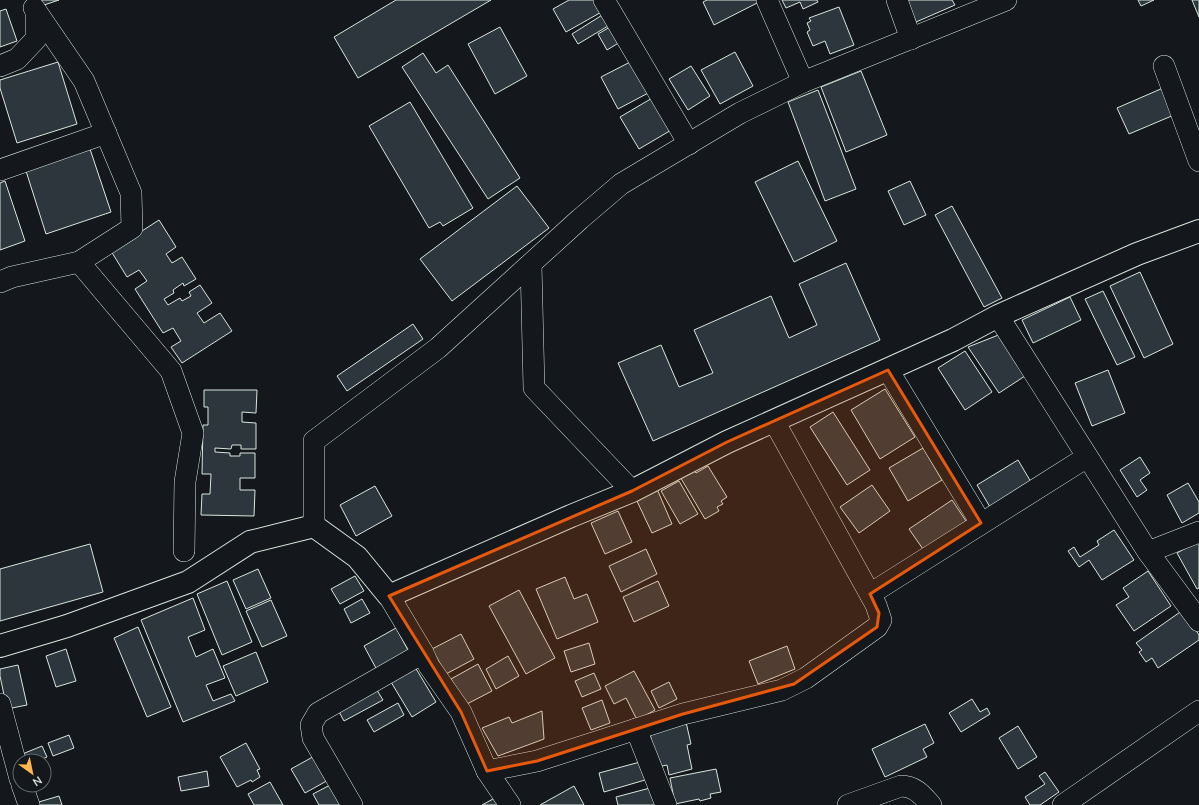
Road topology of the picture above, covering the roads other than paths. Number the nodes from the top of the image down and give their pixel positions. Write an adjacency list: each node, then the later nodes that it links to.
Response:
1 (604, 0): 11 (street)
2 (767, 0): 9 (street)
3 (897, 0): 6 (street)
4 (1006, 0): 6 (street)
5 (33, 5): 7 (street); 10 (street)
6 (911, 39): 9 (street)
7 (0, 66)
8 (1164, 66): 12 (street)
9 (803, 82): 11 (street)
10 (106, 133): 13 (street); 15 (street)
11 (689, 144): 16 (street)
12 (1199, 161)
13 (0, 170)
14 (1199, 231): 18 (street)
15 (79, 262): 17 (street); 26 (street)
16 (531, 264): 22 (street); 24 (street)
17 (0, 282)
18 (998, 316): 19 (street); 21 (street)
19 (888, 370): 20 (street); 23 (street)
20 (774, 421): 22 (street); 28 (street)
21 (1087, 457): 23 (street); 27 (street)
22 (632, 491): 29 (street)
23 (982, 524): 28 (street)
24 (314, 526): 29 (street); 31 (street)
25 (1199, 532): 27 (street)
26 (184, 551)
27 (1148, 552): 30 (street)
28 (870, 594): 35 (street)
29 (388, 596): 32 (street)
30 (1199, 621)
31 (0, 646)
32 (423, 653): 37 (street); 40 (street)
33 (0, 704): 36 (street)
34 (1199, 711): 45 (street)
35 (636, 729): 37 (street); 42 (street)
36 (13, 753)
37 (487, 771): 41 (street)
38 (25, 793): 39 (street)
39 (29, 805)
40 (352, 805)
41 (510, 805)
42 (666, 805)
43 (848, 805): 44 (street)
44 (931, 805)
45 (1063, 805)

